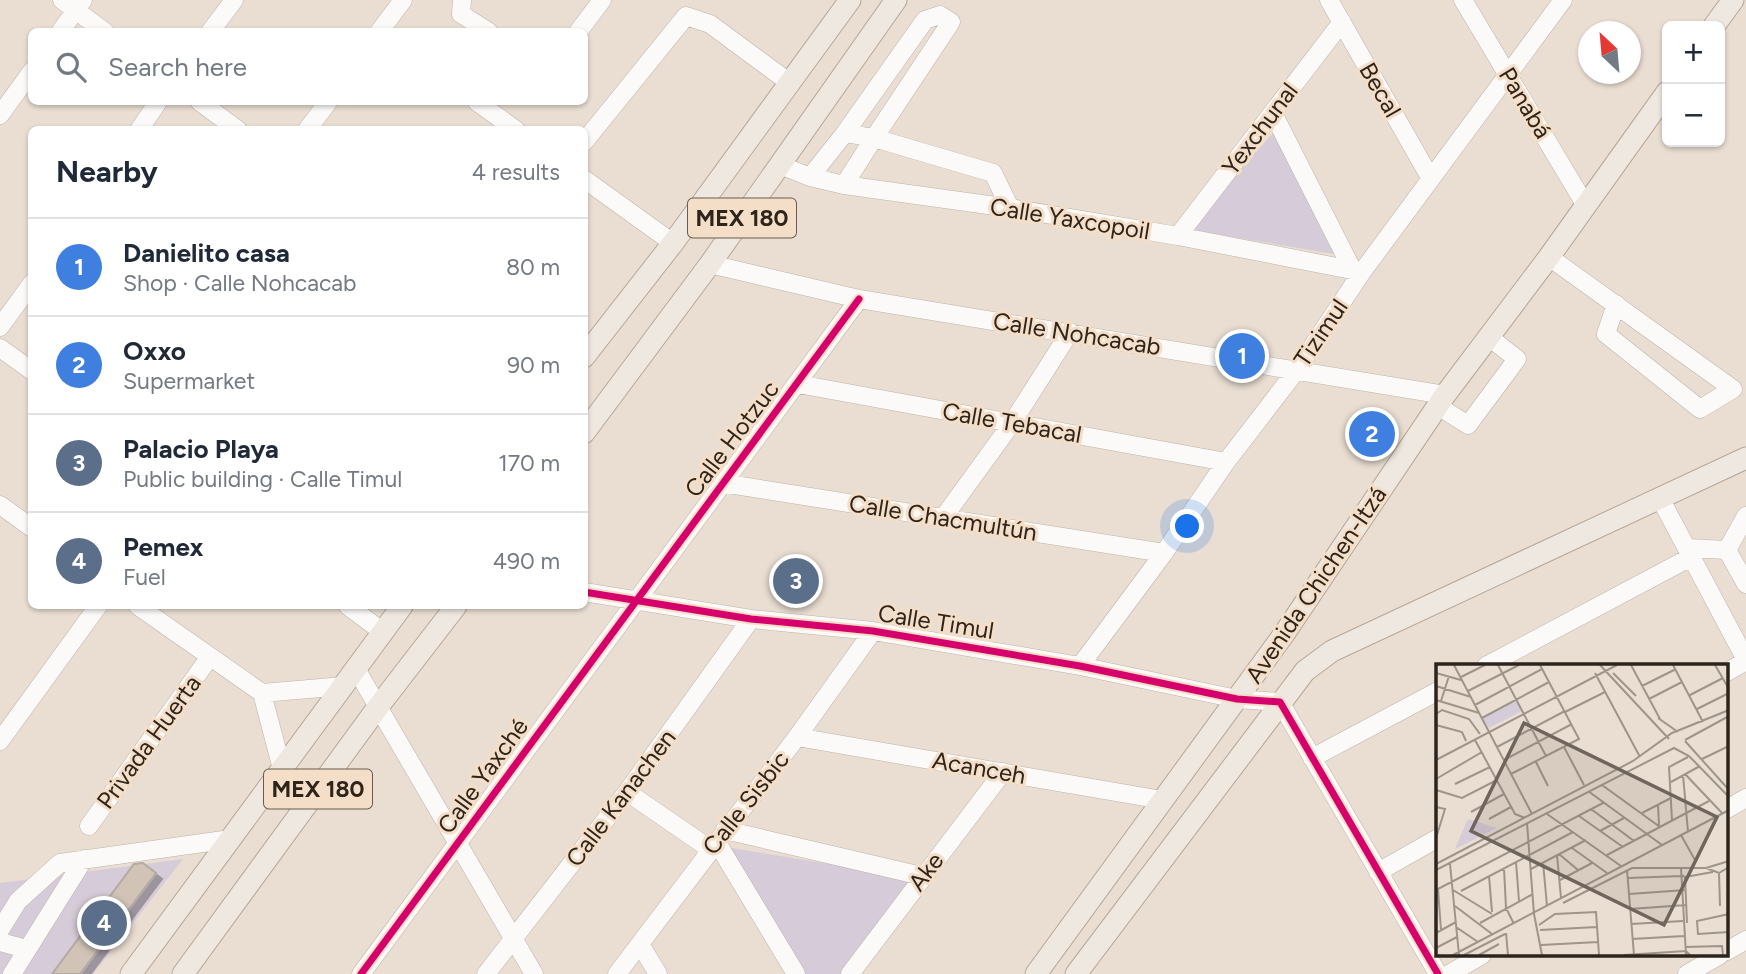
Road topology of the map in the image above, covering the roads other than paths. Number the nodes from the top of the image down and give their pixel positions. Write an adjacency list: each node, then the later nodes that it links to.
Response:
1 (234, 0): 16 (street)
2 (402, 0): 17 (street)
3 (462, 0): 18 (street)
4 (602, 0): 19 (street)
5 (850, 0): 22 (main road, MEX 180)
6 (896, 0): 37 (main road, MEX 180)
7 (1329, 0): 13 (street, Becal)
8 (1463, 0): 20 (street, Panabá)
9 (1563, 0): 20 (street, Tizimul)
10 (1733, 0): 12 (main road)
11 (74, 3): 14 (street); 15 (street)
12 (1718, 21)
13 (1342, 22): 28 (street, Yexchunal); 39 (street, Becal)
14 (62, 28)
15 (101, 28)
16 (213, 28)
17 (382, 28)
18 (483, 28)
19 (582, 28)
20 (1509, 75): 39 (street, Tizimul); 42 (street, Panabá)
21 (28, 76): 29 (street)
22 (790, 83): 35 (street); 45 (main road, MEX 180)
23 (1662, 99): 42 (main road, Avenida Chichen-Itzá)
24 (156, 105): 30 (street)
25 (204, 105): 31 (street)
26 (326, 105): 32 (street)
27 (481, 105): 33 (street)
28 (1273, 113): 44 (street, Yexchunal); 48 (street)
29 (0, 115)
30 (142, 126)
31 (233, 126)
32 (310, 126)
33 (510, 126)
34 (845, 133): 36 (street); 36 (street); 38 (street)
35 (588, 137)
36 (874, 138): 41 (street); 43 (street)
37 (780, 165): 38 (street, Calle Yaxcopoil); 47 (main road, MEX 180)
38 (810, 177): 41 (street, Calle Yaxcopoil)
39 (1431, 179): 48 (street, Tizimul)
40 (588, 182): 45 (street)
41 (844, 185): 43 (street, Calle Yaxcopoil)
42 (1586, 206): 46 (main road, Avenida Chichen-Itzá)
43 (1010, 208): 44 (street, Calle Yaxcopoil)
44 (1178, 236): 48 (street, Calle Yaxcopoil)
45 (673, 243): 56 (main road, MEX 180)
46 (1549, 257): 51 (street); 54 (main road, Avenida Chichen-Itzá)
47 (710, 264): 50 (street, Calle Nohcacab); 62 (main road, MEX 180)
48 (1357, 271): 58 (street, Tizimul)
49 (28, 288): 52 (street)
50 (859, 299): 53 (street, Calle Nohcacab); 59 (street, Calle Hotzuc)
51 (1616, 304): 51 (street)
52 (0, 327)
53 (1070, 332): 58 (street, Calle Nohcacab); 61 (street)
54 (1489, 337): 60 (main road, Avenida Chichen-Itzá); 60 (street)
55 (0, 348): 57 (street)
56 (588, 352)
57 (28, 368)
58 (1296, 371): 60 (street, Calle Nohcacab); 64 (street, Tizimul)
59 (798, 384): 61 (street, Calle Tebacal); 65 (street, Calle Hotzuc)
60 (1442, 400): 87 (main road, Avenida Chichen-Itzá)
61 (1012, 423): 64 (street, Calle Tebacal); 69 (street)
62 (588, 428)
63 (1746, 458): 66 (main road, Avenida Chichen-Itzá)
64 (1226, 462): 72 (street, Tizimul)
65 (722, 483): 69 (street, Calle Chacmultún); 76 (street, Calle Hotzuc)
66 (1660, 498): 73 (street); 91 (main road, Avenida Chichen-Itzá)
67 (1, 508): 70 (street)
68 (1746, 516): 71 (street)
69 (943, 518): 72 (street, Calle Chacmultún)
70 (28, 525)
71 (1727, 550): 73 (street); 74 (street)
72 (1164, 553): 89 (street, Tizimul)
73 (1689, 553): 86 (street); 88 (street)
74 (1746, 584)
75 (588, 593): 76 (street, Calle Timul)
76 (635, 600): 82 (street, Calle Timul); 111 (street, Calle Yaxché)
77 (96, 609): 99 (street)
78 (142, 609): 85 (street)
79 (352, 609): 84 (street)
80 (400, 609): 84 (main road, MEX 180)
81 (454, 609): 97 (main road, MEX 180)
82 (751, 619): 83 (street, Calle Timul); 103 (street, Calle Kanachen)
83 (873, 631): 89 (street, Calle Timul); 98 (street, Calle Sisbic)
84 (383, 632): 92 (main road, MEX 180)
85 (209, 658): 94 (street); 107 (street, Privada Huerta)
86 (1746, 660): 90 (street)
87 (1264, 662): 91 (main road); 95 (main road, Avenida Chichen-Itzá)
88 (1490, 664)
89 (1080, 666): 95 (street, Calle Timul)
90 (1728, 671)
91 (1302, 674): 96 (main road, Avenida Chichen-Itzá)
92 (350, 677): 94 (street); 97 (street); 101 (main road, MEX 180)
93 (1436, 692): 100 (street)
94 (261, 693): 101 (street)
95 (1237, 699): 96 (street, Calle Timul); 105 (main road, Avenida Chichen-Itzá)
96 (1280, 702): 100 (street); 135 (main road, Avenida Chichen-Itzá)
97 (378, 707): 111 (street); 126 (main road, MEX 180)
98 (797, 737): 102 (street, Acanceh); 110 (street, Calle Sisbic)
99 (0, 741)
100 (1312, 758): 113 (street)
101 (282, 769): 108 (main road, MEX 180)
102 (1003, 772): 105 (street, Acanceh); 114 (street, Ake)
103 (627, 792): 110 (street); 116 (street, Calle Kanachen)
104 (1746, 798): 106 (street)
105 (1162, 800): 134 (main road, Avenida Chichen-Itzá)
106 (1728, 808)
107 (89, 826)
108 (231, 839): 112 (street); 125 (main road, MEX 180)
109 (1436, 839): 113 (street)
110 (717, 840): 114 (street); 119 (street, Calle Sisbic); 132 (street)
111 (458, 844): 116 (street); 127 (street, Calle Yaxché)
112 (84, 859): 115 (street); 120 (street)
113 (1378, 872): 136 (street)
114 (922, 876): 133 (street, Ake)
115 (0, 930)
116 (514, 939): 128 (street, Calle Kanachen); 129 (street)
117 (1746, 940): 121 (street)
118 (0, 942): 120 (street)
119 (640, 944): 130 (street, Calle Sisbic); 131 (street)
120 (26, 949): 124 (street)
121 (1728, 950)
122 (1480, 956): 137 (street)
123 (1718, 956): 138 (street)
124 (12, 974)
125 (131, 974)
126 (183, 974)
127 (361, 974)
128 (486, 974)
129 (534, 974)
130 (617, 974)
131 (658, 974)
132 (796, 974)
133 (850, 974)
134 (1036, 974)
135 (1076, 974)
136 (1438, 974)
137 (1449, 974)
138 (1687, 974)

